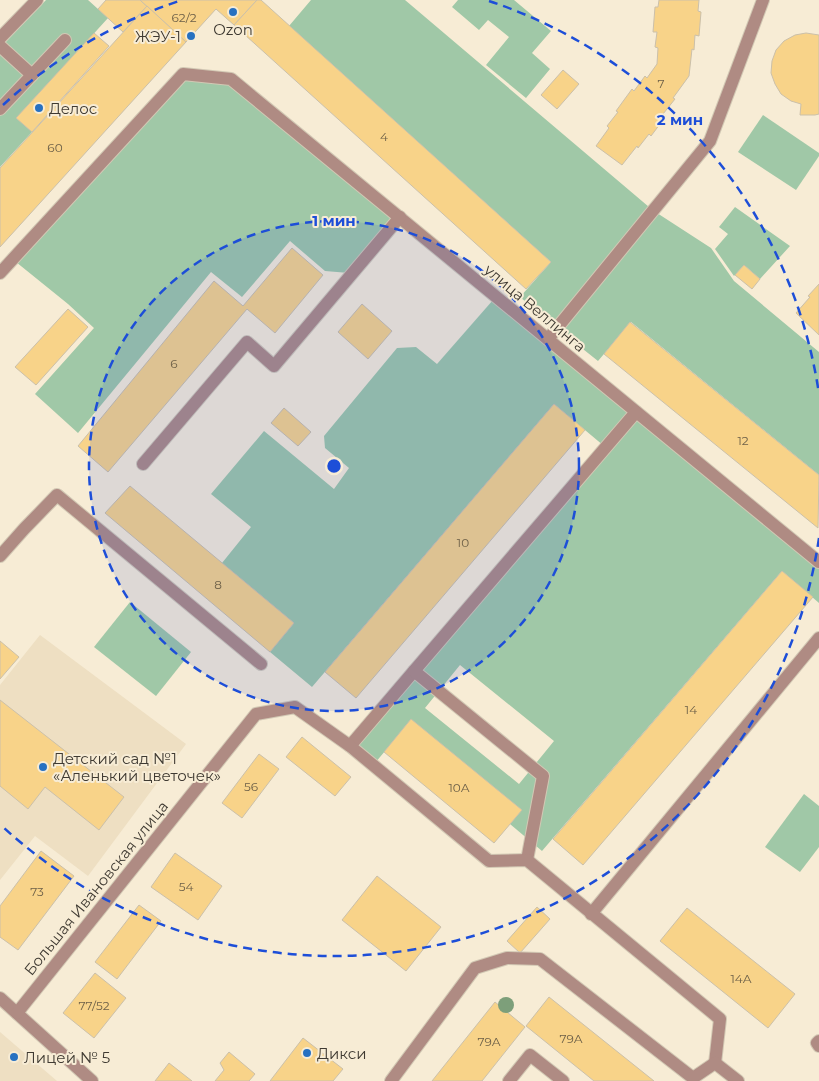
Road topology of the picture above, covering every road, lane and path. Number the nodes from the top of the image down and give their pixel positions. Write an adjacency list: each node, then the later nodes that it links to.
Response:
1 (37, 0): 3 (street)
2 (763, 0): 10 (street)
3 (0, 38)
4 (65, 40): 6 (street)
5 (0, 46): 6 (street)
6 (32, 75): 7 (street)
7 (0, 109)
8 (400, 217): 9 (street, улица Веллинга); 10 (street, улица Веллинга); 12 (street)
9 (0, 273)
10 (548, 340): 11 (street, улица Веллинга)
11 (636, 412): 14 (street, улица Веллинга); 17 (street)
12 (144, 464)
13 (0, 556): 16 (street)
14 (819, 562)
15 (819, 638): 20 (street)
16 (261, 664)
17 (414, 672): 18 (street); 19 (street)
18 (350, 746): 19 (street); 22 (street, Большая Ивановская улица)
19 (527, 860): 20 (street)
20 (591, 914): 25 (street)
21 (0, 998): 22 (street)
22 (17, 1013): 27 (street)
23 (819, 1040): 24 (street)
24 (819, 1046)
25 (715, 1063): 26 (street); 31 (street)
26 (691, 1080): 28 (street)
27 (92, 1081)
28 (391, 1081)
29 (509, 1081): 30 (street)
30 (563, 1081)
31 (738, 1081)

